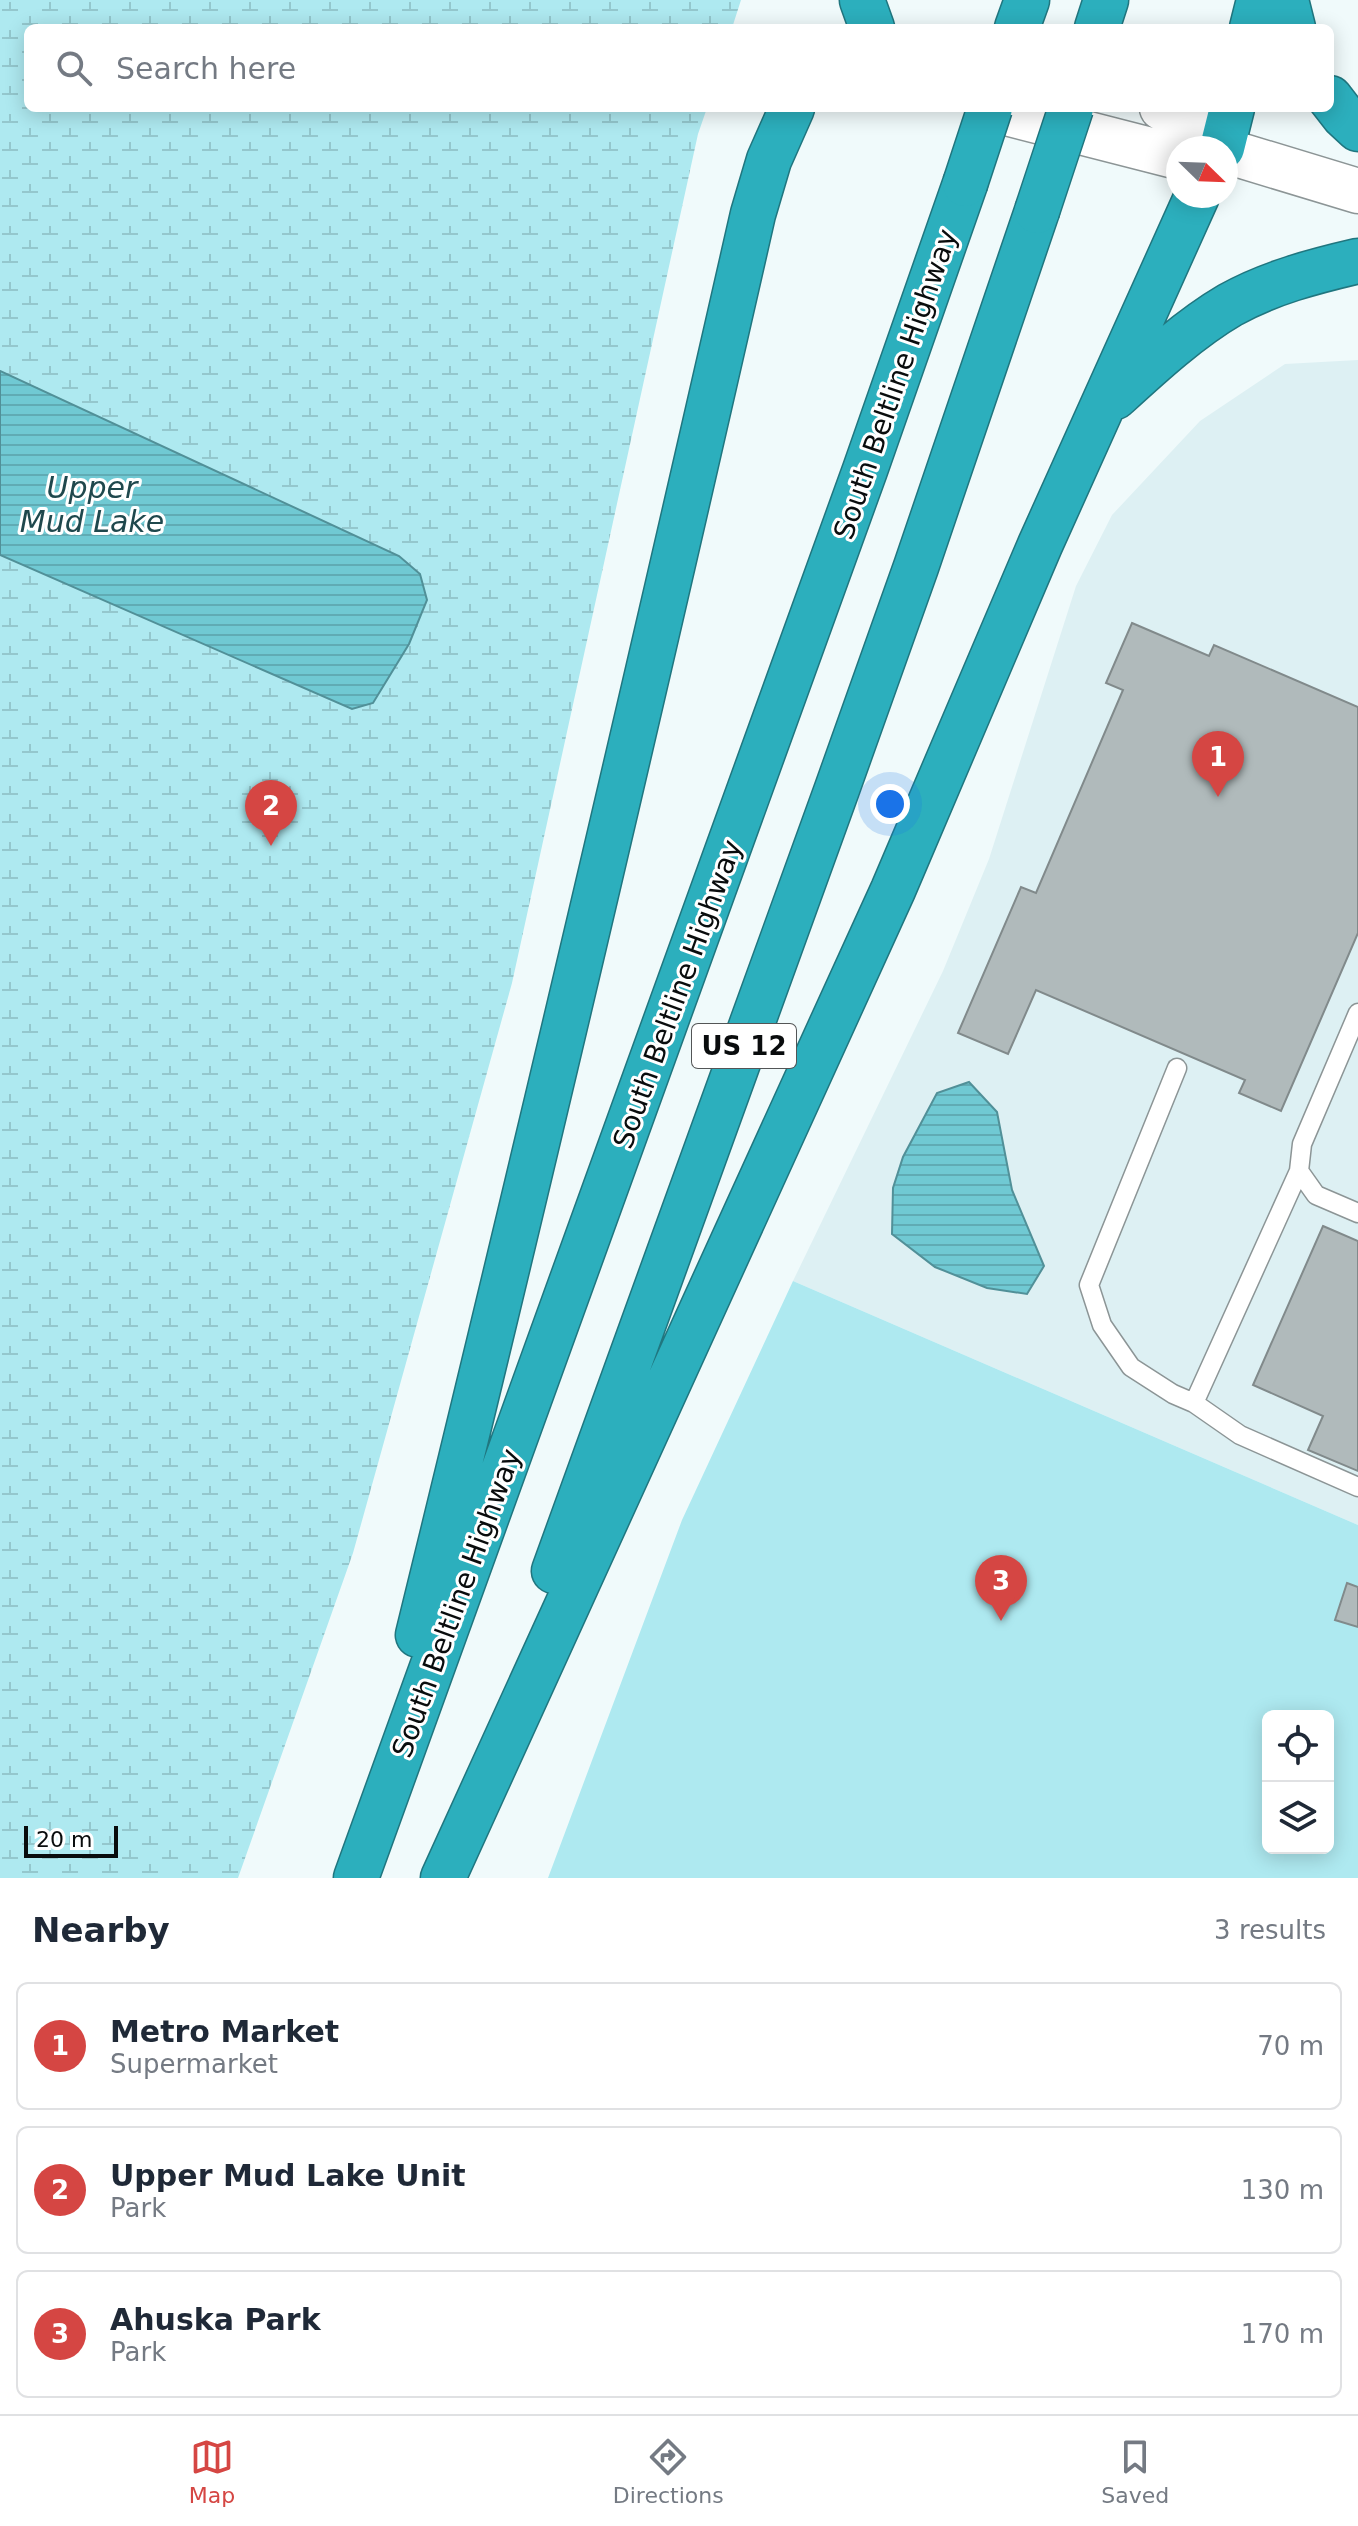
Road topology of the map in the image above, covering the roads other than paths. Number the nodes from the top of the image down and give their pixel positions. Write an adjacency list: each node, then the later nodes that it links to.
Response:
1 (862, 0): 6 (highway)
2 (1027, 0): 7 (highway)
3 (1106, 0): 8 (highway)
4 (1259, 0): 9 (highway)
5 (1286, 0): 10 (highway)
6 (871, 24)
7 (1018, 24)
8 (1098, 24)
9 (1253, 24)
10 (1292, 24)
11 (1334, 103): 18 (highway)
12 (790, 112): 33 (highway)
13 (988, 112): 33 (highway, South Beltline Highway / US 12, bridge)
14 (1004, 112): 21 (street)
15 (1070, 112): 35 (highway, US 12, bridge)
16 (1172, 112): 19 (street)
17 (1231, 112): 20 (highway)
18 (1358, 129)
19 (1210, 136)
20 (1226, 136)
21 (1166, 154)
22 (1238, 154): 23 (street)
23 (1358, 191)
24 (1192, 208): 26 (highway)
25 (1358, 261): 26 (highway)
26 (1104, 407): 35 (highway)
27 (1358, 1013): 29 (lane)
28 (1177, 1068): 31 (lane)
29 (1299, 1171): 30 (lane); 31 (lane)
30 (1358, 1213)
31 (1194, 1403): 32 (lane)
32 (1358, 1487)
33 (387, 1792): 34 (highway, South Beltline Highway / US 12)
34 (356, 1878)
35 (443, 1878)

